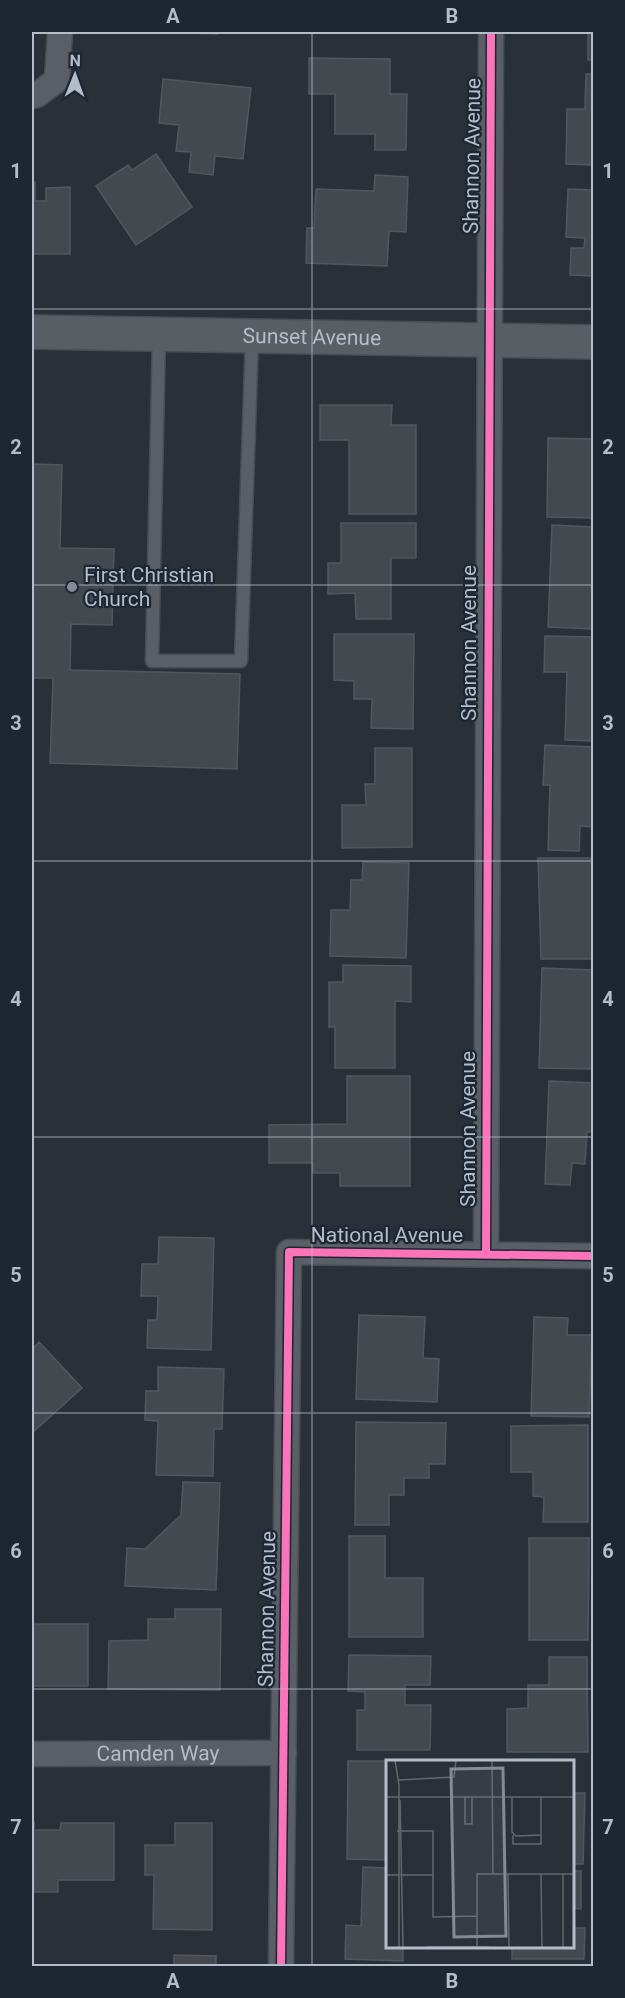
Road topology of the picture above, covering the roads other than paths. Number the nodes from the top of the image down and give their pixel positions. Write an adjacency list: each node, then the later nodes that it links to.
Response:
1 (60, 32): 3 (street)
2 (491, 32): 7 (street, Shannon Avenue)
3 (34, 95)
4 (32, 332): 5 (main road, Sunset Avenue)
5 (159, 335): 6 (main road, Sunset Avenue); 6 (lane)
6 (252, 336): 7 (main road, Sunset Avenue)
7 (488, 340): 8 (main road, Sunset Avenue); 10 (street, Shannon Avenue)
8 (594, 342)
9 (289, 1252): 10 (street, National Avenue); 12 (street, Shannon Avenue)
10 (486, 1254): 11 (street, National Avenue)
11 (594, 1256)
12 (284, 1753): 13 (street, Camden Way); 14 (street, Shannon Avenue)
13 (32, 1754)
14 (281, 1966)

